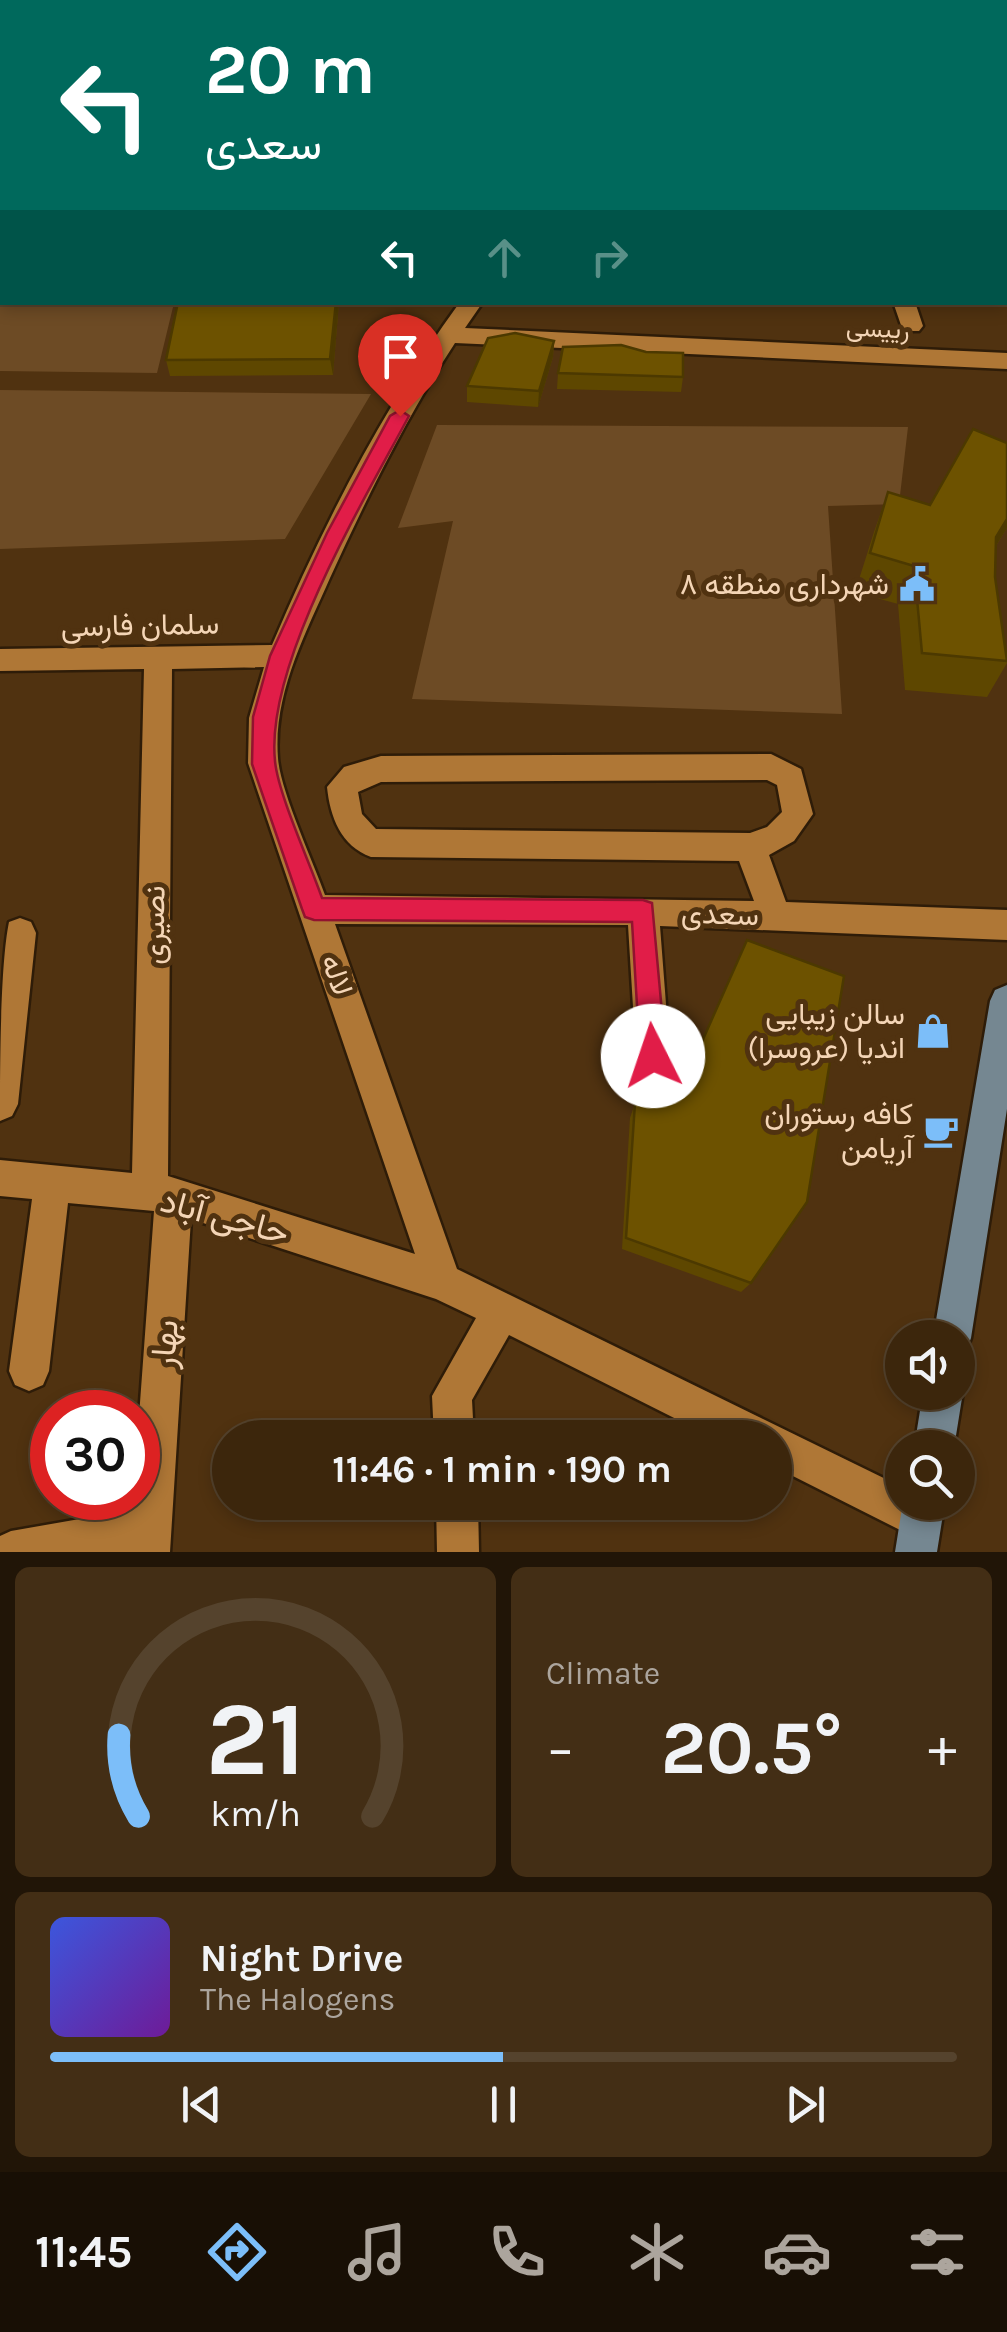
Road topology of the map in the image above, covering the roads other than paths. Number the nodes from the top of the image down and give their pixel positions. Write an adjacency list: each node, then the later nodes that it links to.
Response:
1 (470, 305): 4 (street, لاله)
2 (905, 305): 3 (street)
3 (911, 326)
4 (447, 335): 5 (street, رییسی); 7 (street, لاله)
5 (1007, 361)
6 (158, 655): 7 (street, سلمان فارسی); 8 (street, سلمان فارسی); 20 (street, نصیری)
7 (281, 656): 10 (street, لاله)
8 (0, 660)
9 (750, 847): 9 (street); 12 (street)
10 (314, 909): 11 (street, سعدی); 21 (street, لاله)
11 (643, 911): 12 (street, سعدی); 16 (street)
12 (776, 916): 13 (street, سعدی)
13 (1007, 926)
14 (20, 934): 17 (street)
15 (1007, 1001): 23 (main road)
16 (653, 1056)
17 (0, 1104)
18 (0, 1178): 19 (street, حاجی آباد)
19 (52, 1182): 20 (street, حاجی آباد); 24 (street)
20 (162, 1195): 21 (street, حاجی آباد); 30 (street, بهار)
21 (444, 1282): 22 (street)
22 (502, 1311): 25 (street); 26 (street)
23 (955, 1320)
24 (28, 1371)
25 (453, 1420)
26 (722, 1420)
27 (792, 1455): 29 (street)
28 (457, 1520): 32 (street)
29 (921, 1524)
30 (150, 1540): 31 (street)
31 (11, 1552)
32 (458, 1552)

